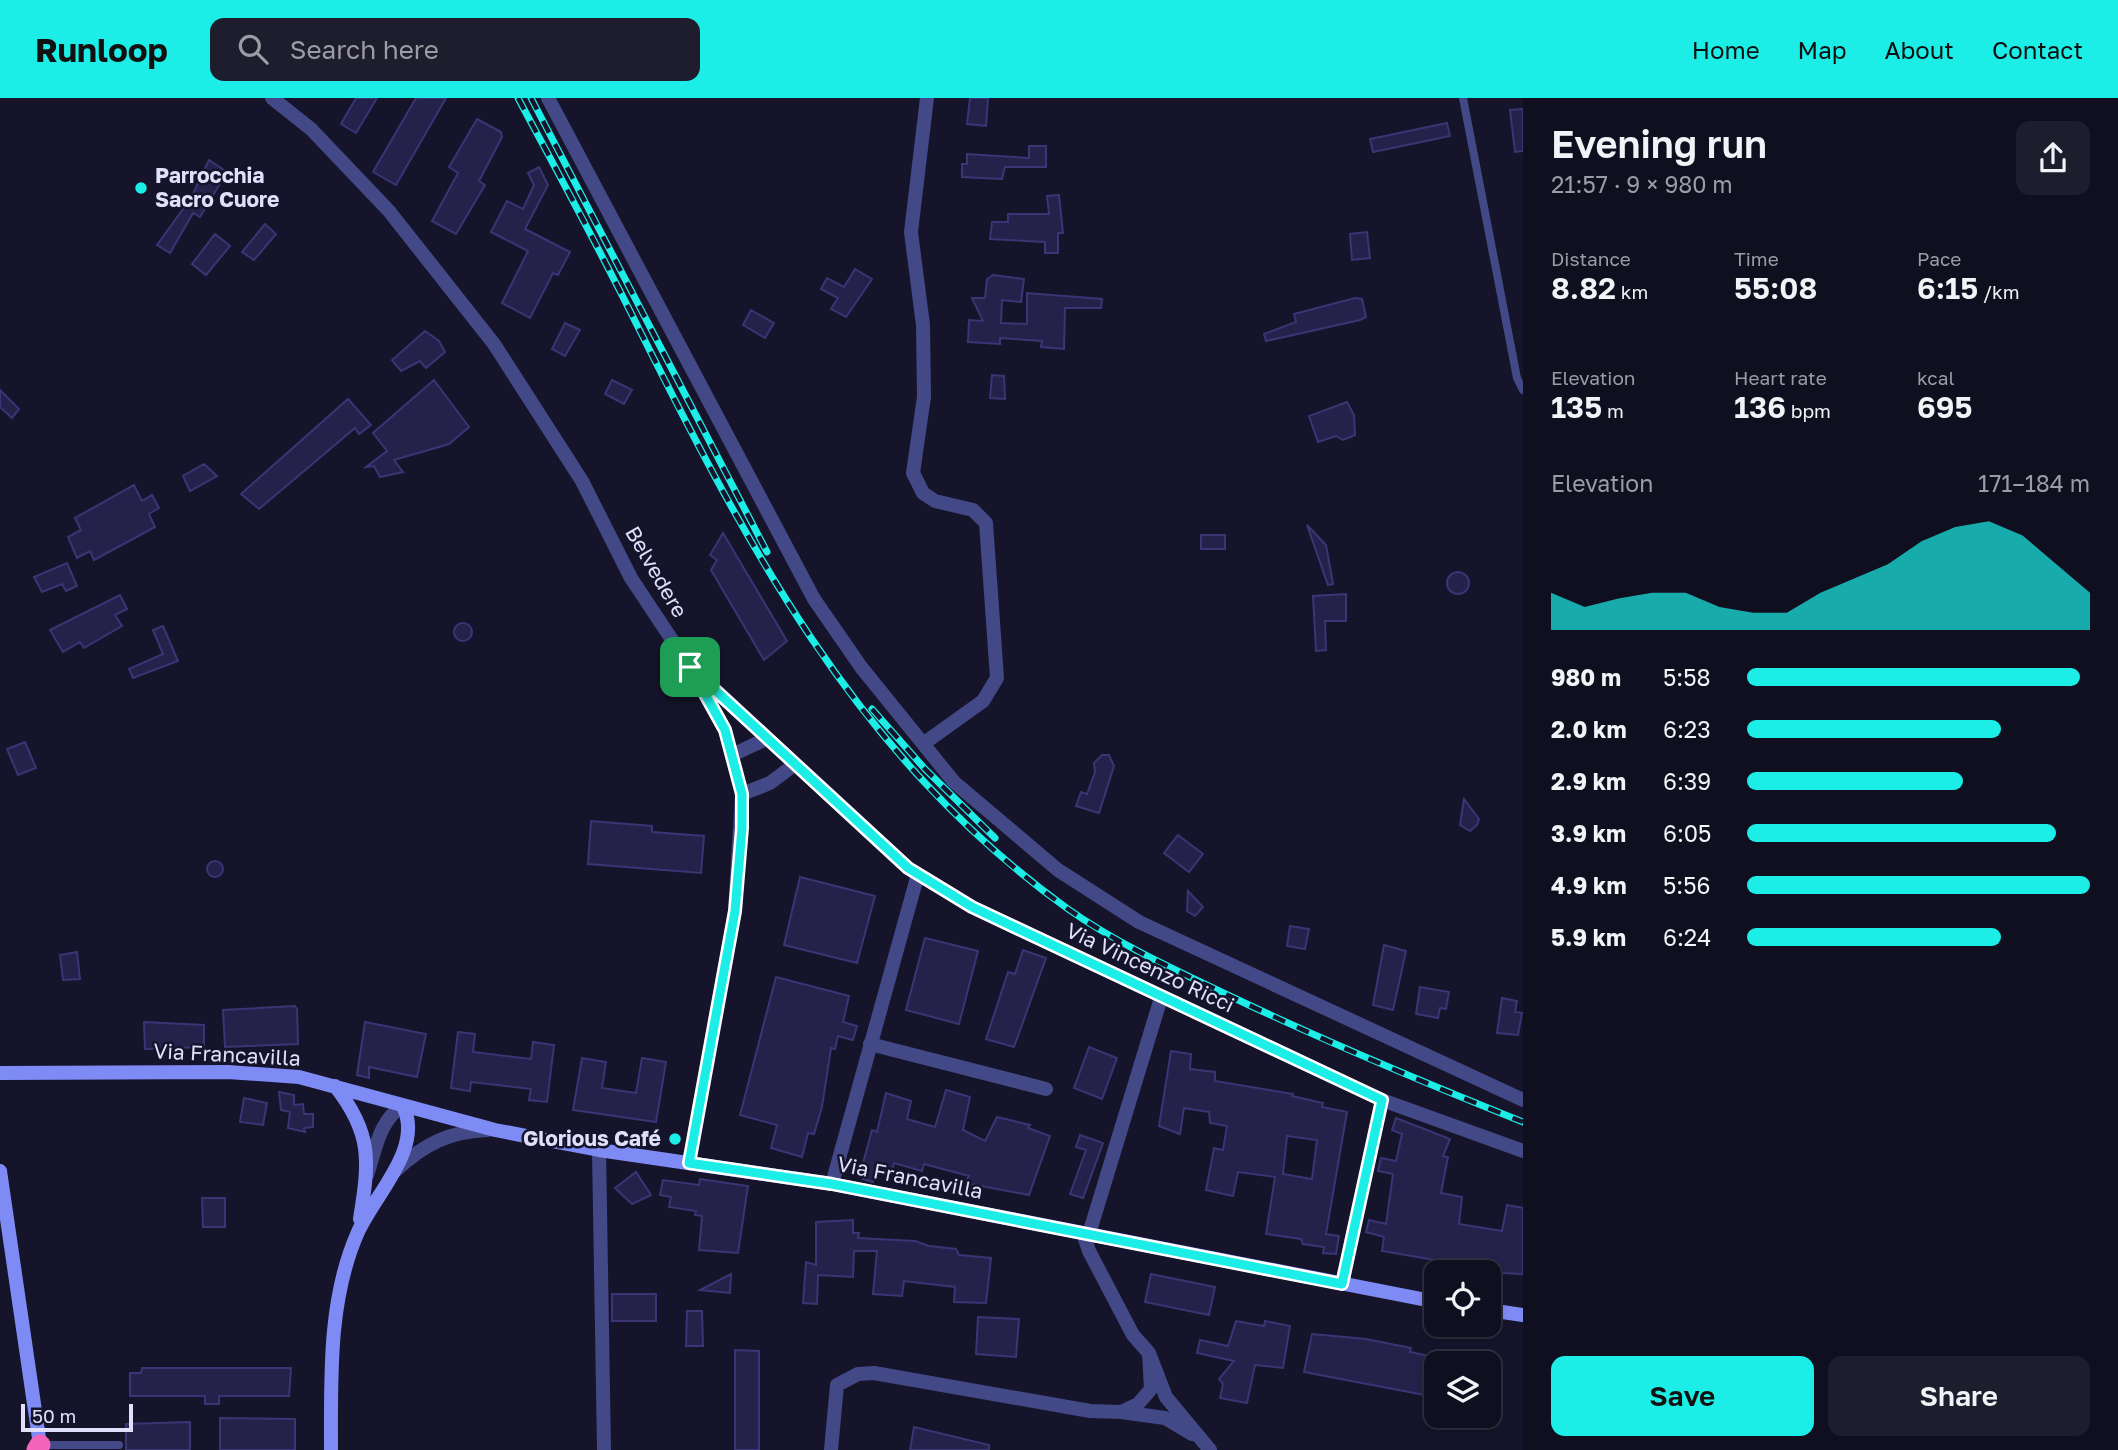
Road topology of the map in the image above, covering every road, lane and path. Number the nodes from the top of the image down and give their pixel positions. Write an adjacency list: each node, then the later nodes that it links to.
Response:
1 (272, 98): 6 (street, Belvedere)
2 (548, 98): 8 (street)
3 (927, 98): 8 (street)
4 (1463, 98): 5 (lane)
5 (1523, 390)
6 (690, 667): 7 (street, Via Vincenzo Ricci); 9 (street, Belvedere)
7 (766, 738): 9 (street); 10 (street, Via Vincenzo Ricci)
8 (923, 744): 19 (street)
9 (732, 755): 11 (street, Belvedere)
10 (794, 765): 11 (street); 12 (street, Via Vincenzo Ricci)
11 (742, 794): 24 (street, Belvedere)
12 (918, 874): 13 (street, Via Vincenzo Ricci); 14 (street)
13 (1161, 998): 18 (street, Via Vincenzo Ricci); 30 (street)
14 (870, 1044): 17 (street); 28 (street)
15 (0, 1073): 16 (main road, Via Francavilla)
16 (335, 1086): 20 (main road, Via Francavilla); 26 (main road)
17 (1046, 1089)
18 (1382, 1100): 23 (street, Via Vincenzo Ricci); 31 (street)
19 (1523, 1100)
20 (403, 1105): 21 (main road, Via Francavilla); 26 (street); 27 (main road)
21 (495, 1130): 22 (main road, Via Francavilla); 27 (street)
22 (599, 1150): 24 (main road, Via Francavilla); 41 (street)
23 (1523, 1151)
24 (689, 1163): 28 (main road, Via Francavilla)
25 (0, 1171): 39 (main road)
26 (368, 1175): 29 (main road)
27 (389, 1177): 29 (main road)
28 (832, 1184): 30 (main road, Via Francavilla)
29 (358, 1231): 40 (main road)
30 (1086, 1233): 31 (main road, Via Francavilla); 35 (street)
31 (1342, 1284): 32 (main road, Via Francavilla)
32 (1424, 1300)
33 (1501, 1312): 34 (main road)
34 (1523, 1315)
35 (1149, 1353): 36 (street); 37 (street)
36 (1121, 1412): 37 (street); 42 (street)
37 (1206, 1445)
38 (120, 1446): 39 (lane)
39 (40, 1448)
40 (331, 1450)
41 (604, 1450)
42 (831, 1450)

